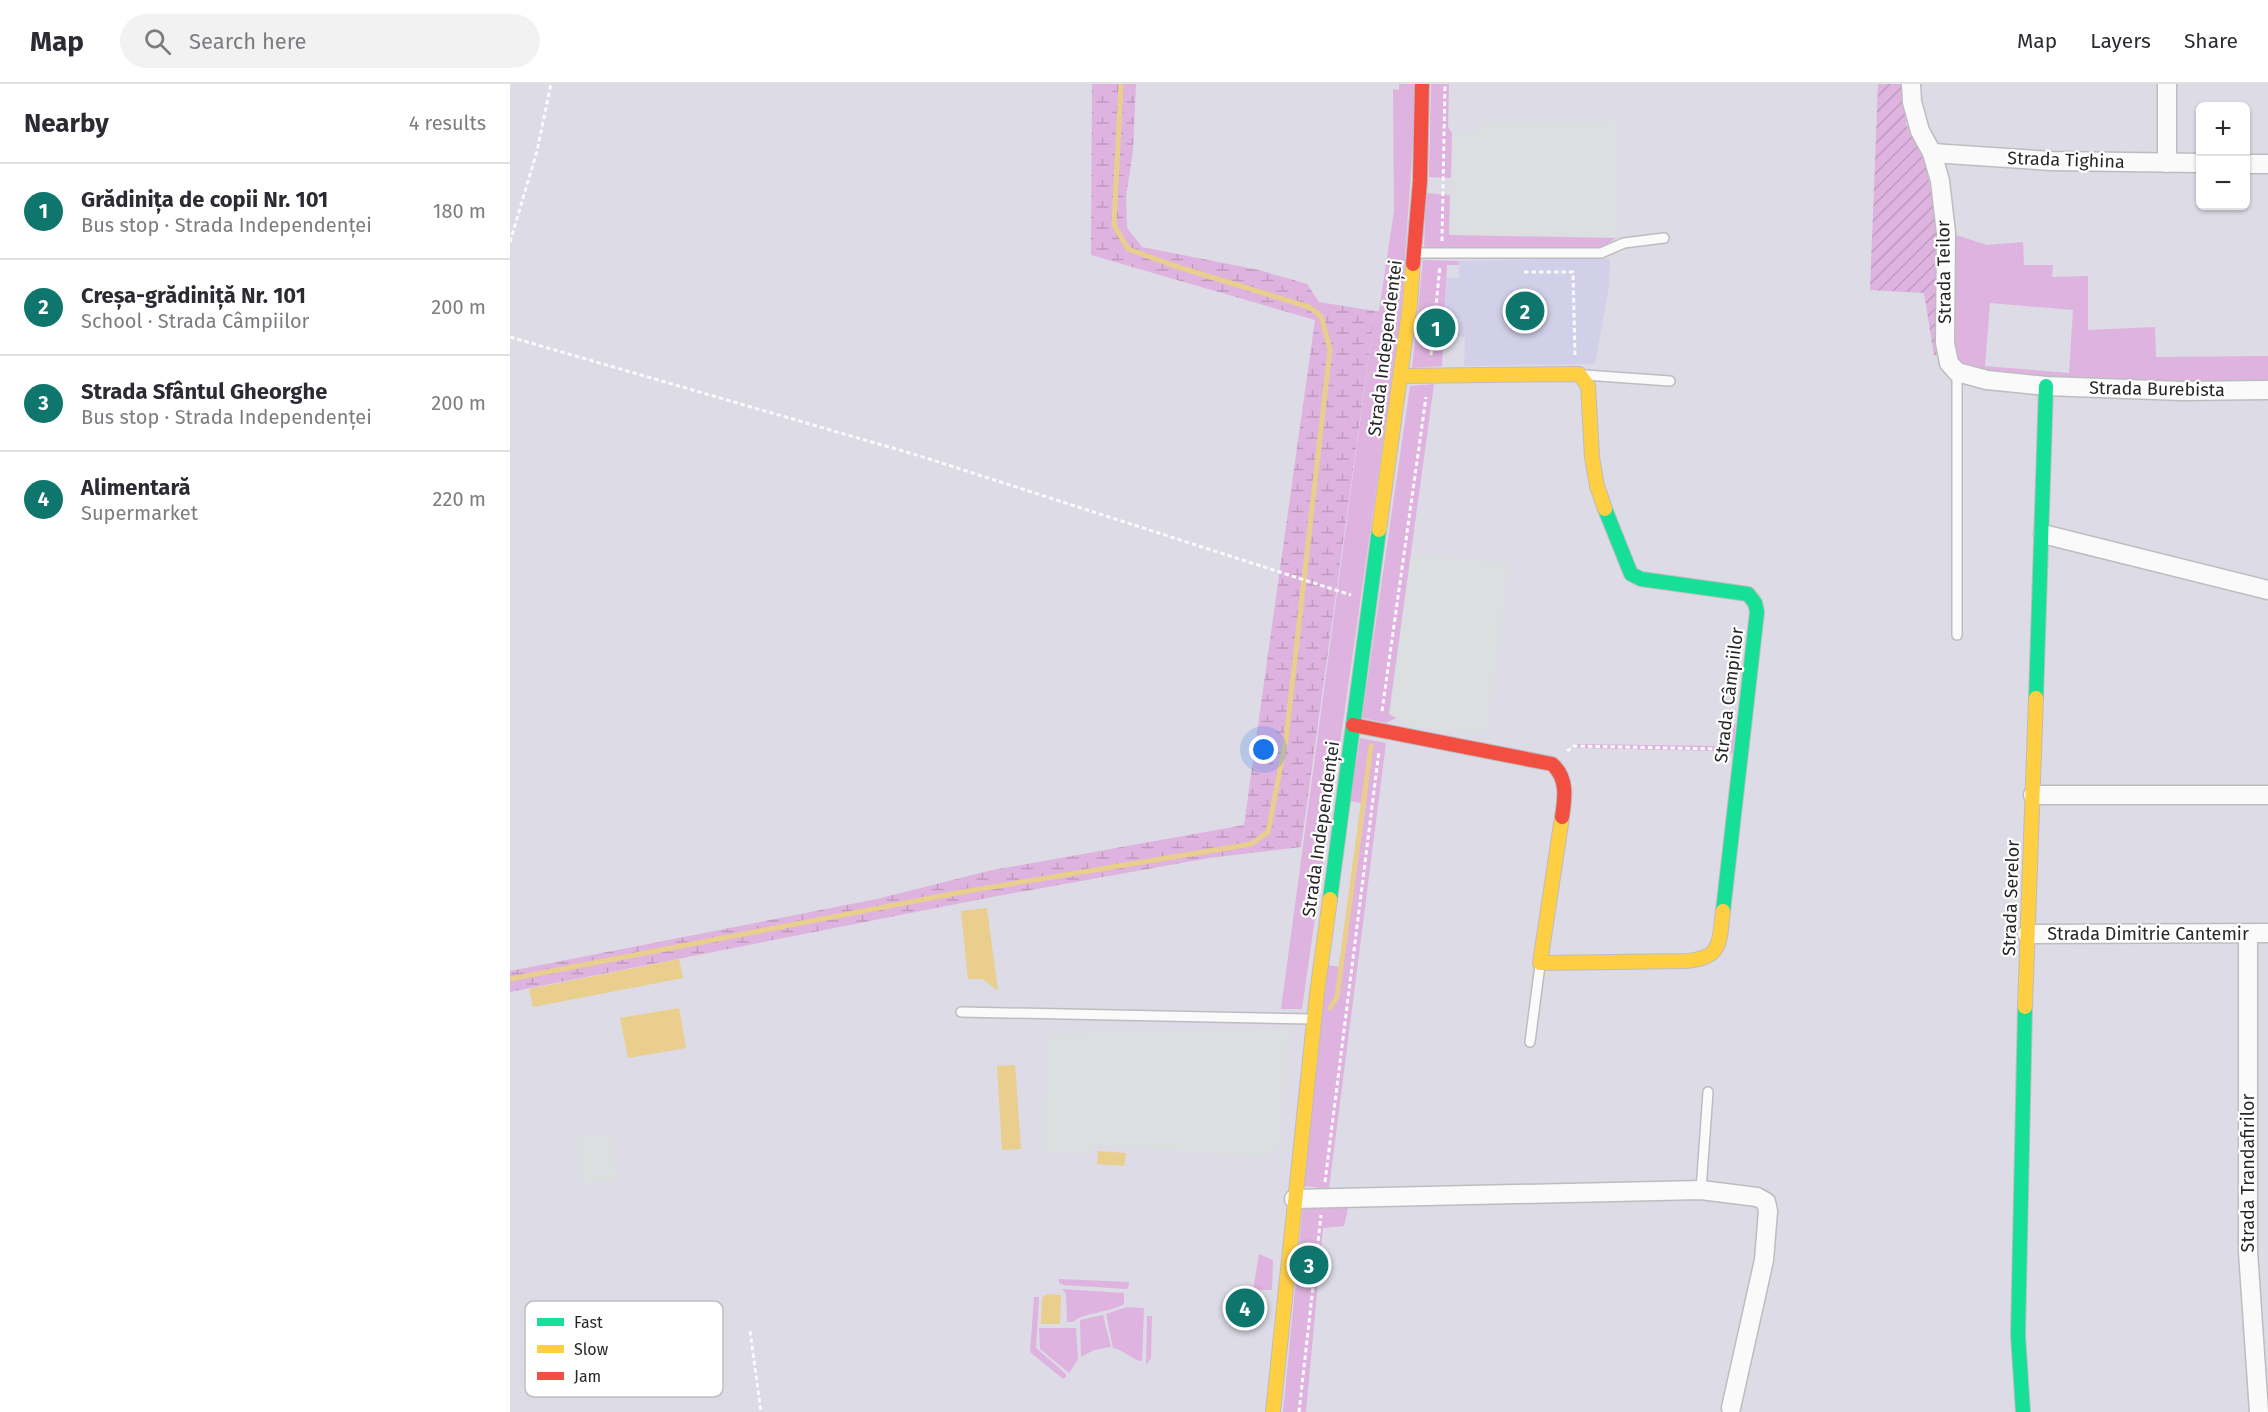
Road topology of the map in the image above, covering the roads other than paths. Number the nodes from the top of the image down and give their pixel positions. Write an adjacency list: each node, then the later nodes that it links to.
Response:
1 (1422, 84): 10 (street, Strada Independenței)
2 (1911, 84): 4 (street, Strada Teilor)
3 (2167, 84): 5 (street)
4 (1932, 153): 5 (street, Strada Tighina); 11 (street, Strada Teilor)
5 (2166, 163): 6 (street, Strada Tighina)
6 (2196, 164)
7 (2250, 164): 8 (street)
8 (2268, 164)
9 (1664, 238): 10 (lane, Strada Independenței)
10 (1415, 253): 13 (street, Strada Independenței)
11 (1957, 372): 15 (street); 19 (lane)
12 (1579, 374): 13 (street); 14 (lane); 26 (street, Strada Câmpiilor)
13 (1401, 376): 20 (street, Strada Independenței)
14 (1670, 381)
15 (2046, 386): 16 (street, Strada Burebista); 17 (street, Strada Serelor)
16 (2268, 390)
17 (2043, 534): 18 (street); 21 (street, Strada Serelor)
18 (2268, 590)
19 (1957, 635)
20 (1353, 725): 26 (street); 28 (street, Strada Independenței)
21 (2033, 795): 22 (street); 24 (street, Strada Serelor)
22 (2268, 795)
23 (2268, 933): 25 (street, Strada Dimitrie Cantemir)
24 (2027, 934): 25 (street, Strada Dimitrie Cantemir); 35 (street, Strada Serelor)
25 (2248, 934): 36 (street, Strada Trandafirilor)
26 (1540, 963): 29 (lane)
27 (961, 1012): 28 (lane)
28 (1314, 1019): 32 (street, Strada Independenței)
29 (1530, 1042)
30 (1708, 1092): 31 (lane)
31 (1701, 1190): 32 (street); 33 (street)
32 (1294, 1199): 34 (street, Strada Independenței)
33 (1731, 1408)
34 (1273, 1412)
35 (2023, 1412)
36 (2259, 1412)

